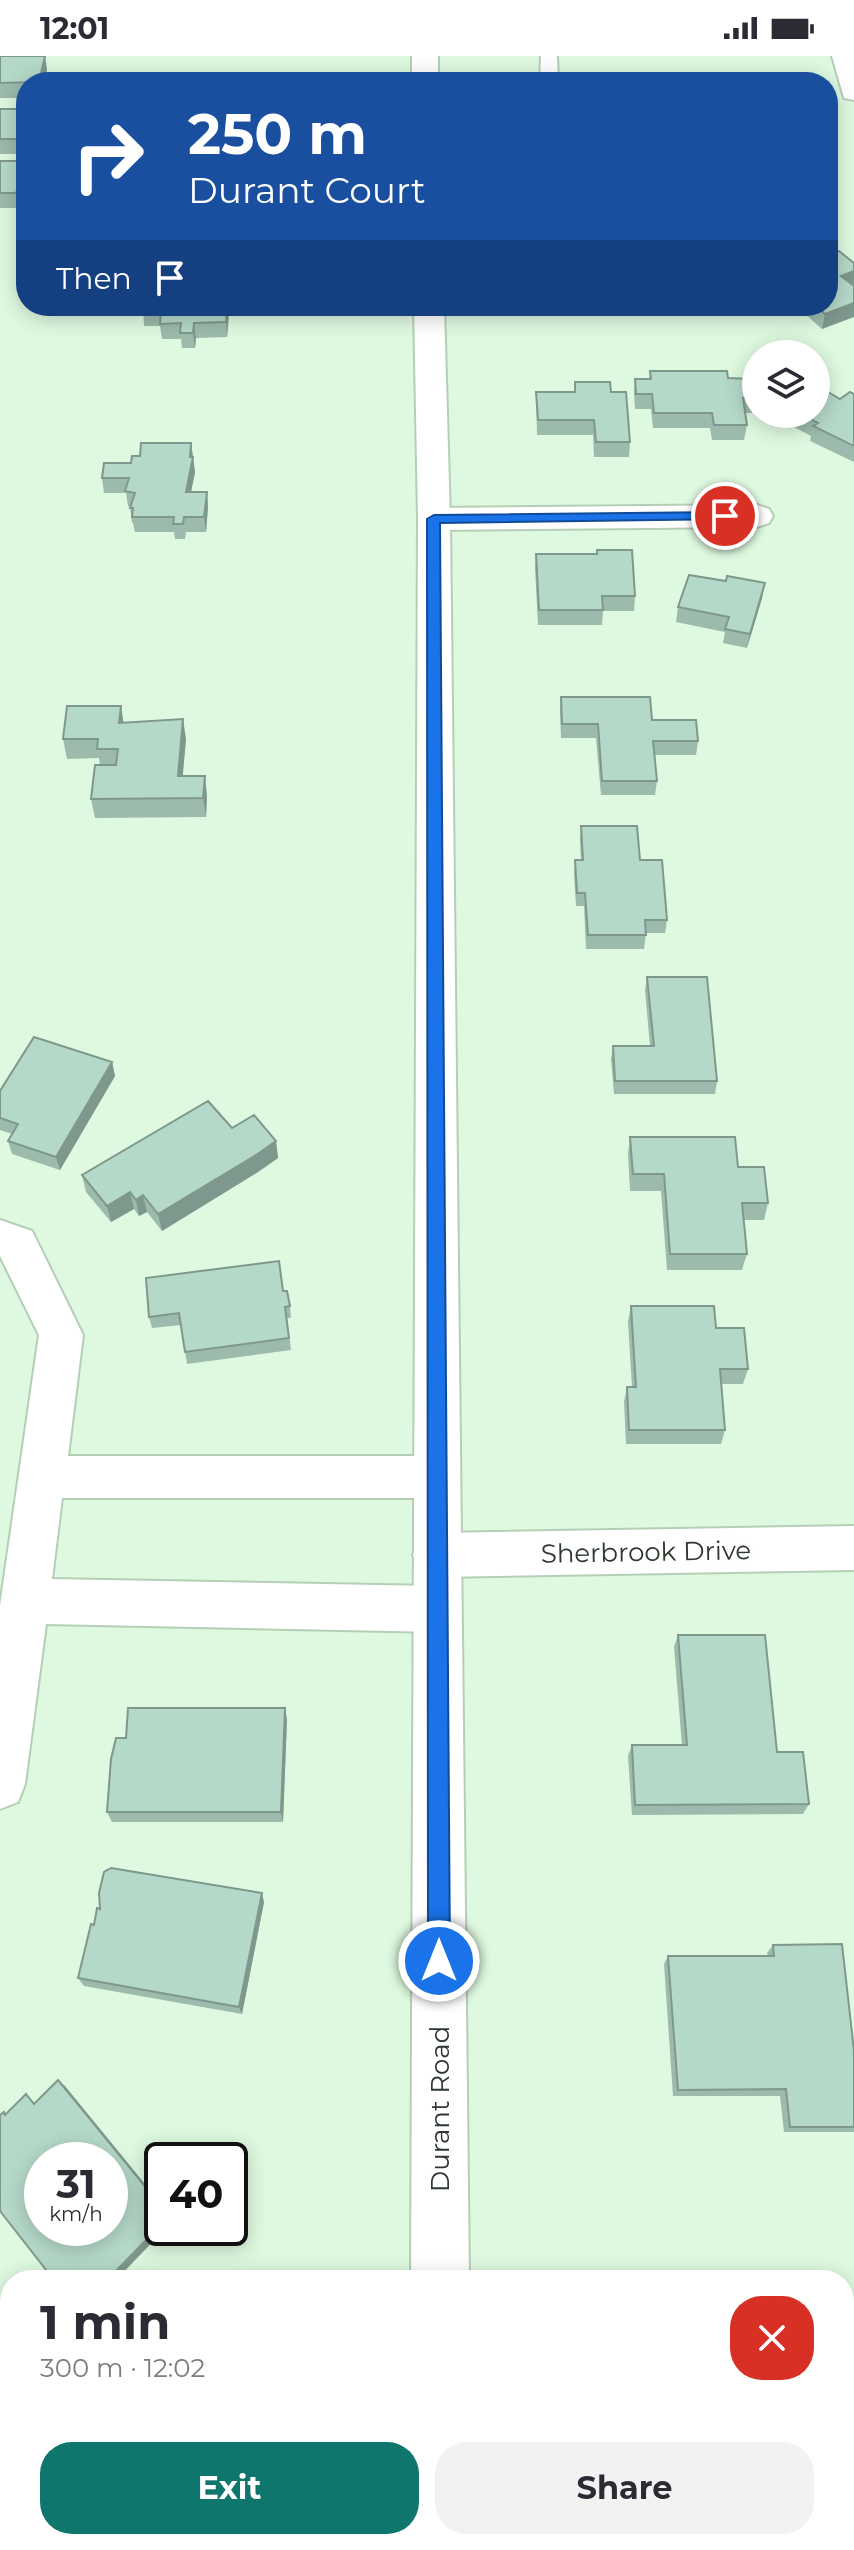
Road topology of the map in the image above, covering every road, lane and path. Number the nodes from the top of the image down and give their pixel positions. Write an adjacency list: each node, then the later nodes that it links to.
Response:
1 (845, 56): 2 (street)
2 (854, 92)
3 (429, 316): 5 (street, Durant Road)
4 (757, 516): 5 (street)
5 (434, 519): 8 (street, Durant Road)
6 (0, 1238): 7 (street)
7 (41, 1477): 8 (street); 11 (street)
8 (437, 1477): 10 (street, Durant Road)
9 (854, 1548): 10 (street, Sherbrook Drive)
10 (437, 1555): 12 (street, Durant Road)
11 (25, 1601): 12 (street); 13 (street)
12 (437, 1609): 14 (street, Durant Road)
13 (0, 1784)
14 (440, 2270)

